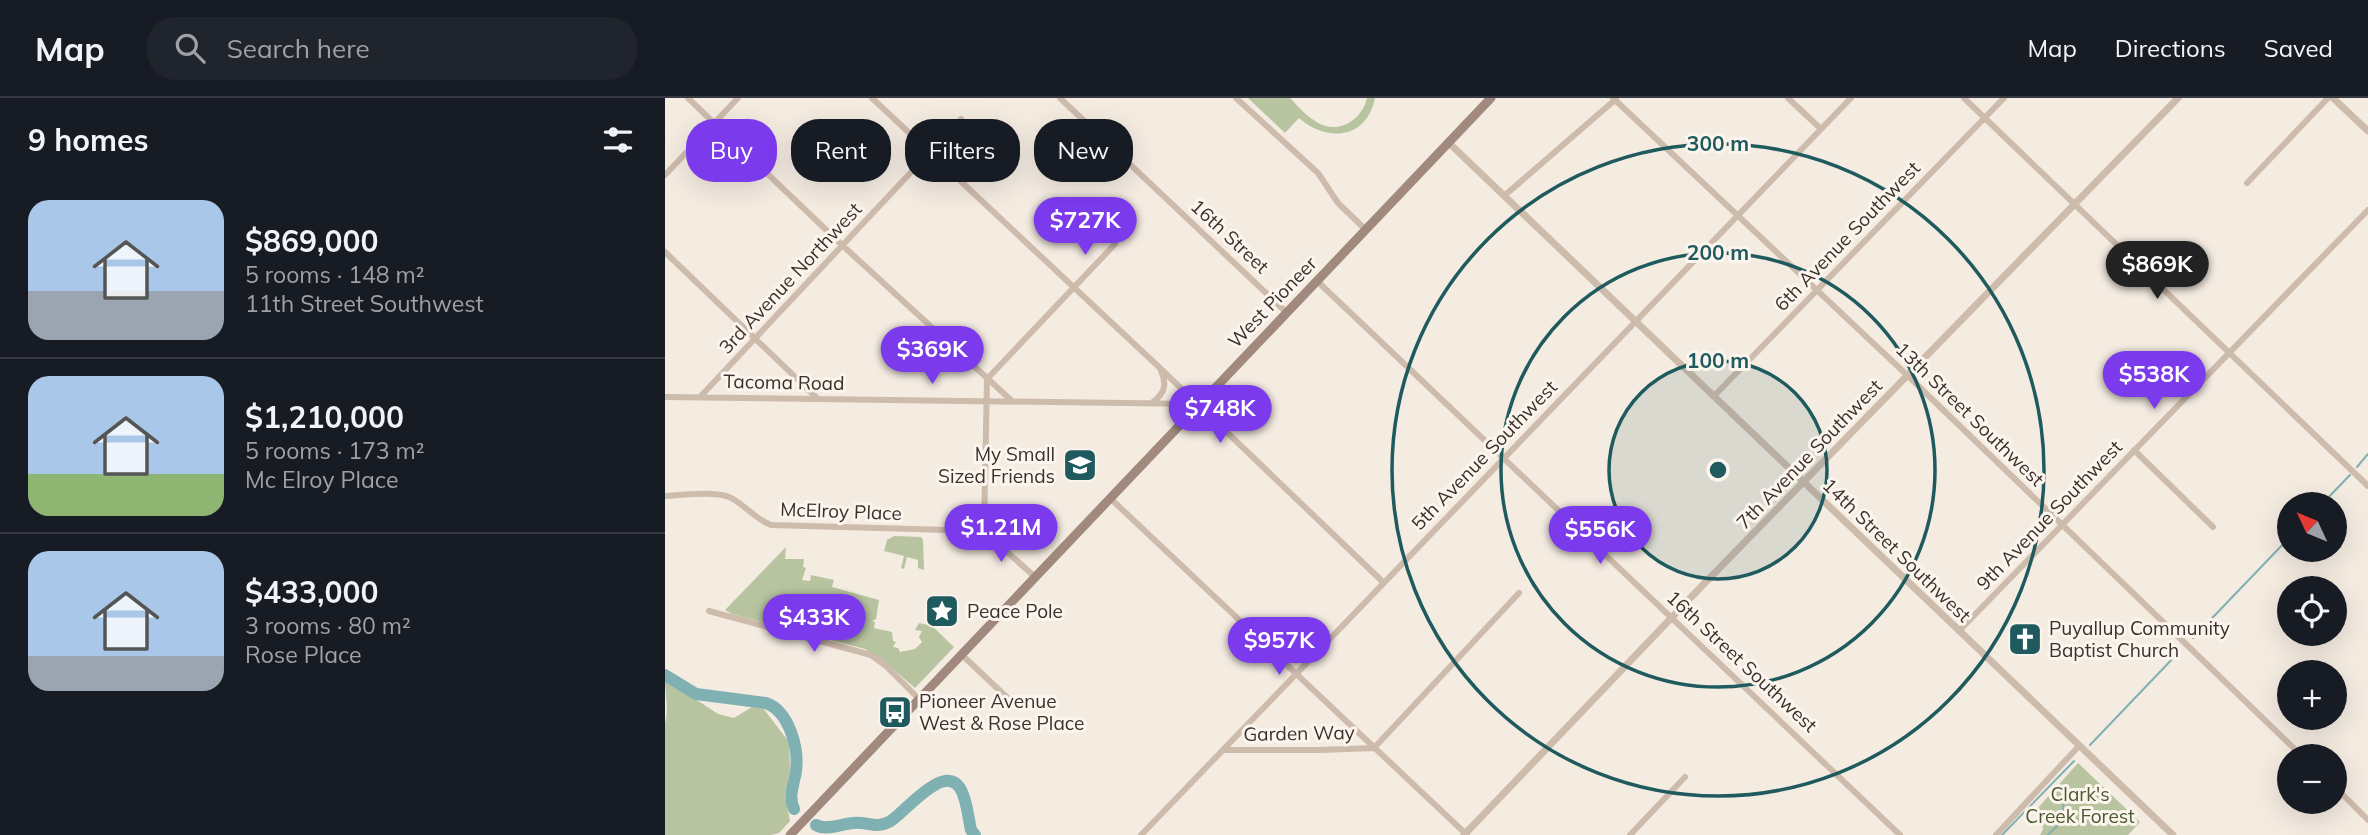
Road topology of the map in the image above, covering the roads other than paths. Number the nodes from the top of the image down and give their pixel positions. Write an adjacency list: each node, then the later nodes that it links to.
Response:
1 (688, 98): 15 (street)
2 (738, 98): 16 (street)
3 (872, 98): 17 (street)
4 (1060, 98): 38 (street, 16th Street)
5 (1236, 98): 31 (street)
6 (1491, 98): 20 (main road, West Pioneer)
7 (1788, 98): 18 (street)
8 (1851, 98): 18 (street, 5th Avenue Southwest)
9 (1964, 98): 14 (street)
10 (2004, 98): 14 (street, 6th Avenue Southwest)
11 (2178, 98): 28 (street, 7th Avenue Southwest)
12 (2331, 98): 19 (street); 26 (street)
13 (1615, 99): 27 (street); 30 (street, 13th Street Southwest)
14 (1985, 118): 28 (street); 37 (street, 6th Avenue Southwest)
15 (711, 119)
16 (719, 119)
17 (905, 129)
18 (1821, 130): 30 (street, 5th Avenue Southwest)
19 (2368, 131)
20 (1448, 142): 27 (street, 14th Street Southwest); 31 (main road, West Pioneer)
21 (686, 153): 22 (street)
22 (665, 175)
23 (905, 178): 33 (street, 3rd Avenue Northwest)
24 (776, 182): 33 (street)
25 (961, 182): 36 (street)
26 (2247, 183)
27 (1504, 197): 39 (street, 14th Street Southwest)
28 (2075, 204): 41 (street); 43 (street, 7th Avenue Southwest)
29 (2368, 210): 41 (street, 9th Avenue Southwest)
30 (1737, 215): 37 (street, 13th Street Southwest); 39 (street, 5th Avenue Southwest)
31 (1366, 230): 35 (main road, West Pioneer)
32 (1115, 244): 36 (street)
33 (842, 245): 40 (street, 3rd Avenue Northwest); 44 (street)
34 (665, 252): 40 (street)
35 (1316, 280): 38 (main road, West Pioneer); 54 (street, 16th Street Southwest)
36 (1074, 288): 42 (street); 44 (street)
37 (1816, 290): 43 (street, 13th Street Southwest); 45 (street, 6th Avenue Southwest)
38 (1286, 312): 52 (main road, West Pioneer)
39 (1635, 321): 45 (street, 14th Street Southwest); 54 (street, 5th Avenue Southwest)
40 (754, 338): 47 (street, 3rd Avenue Northwest); 48 (street)
41 (2230, 352): 53 (street, 9th Avenue Southwest); 56 (street)
42 (1161, 369): 51 (street); 52 (street)
43 (1908, 376): 55 (street, 7th Avenue Southwest); 59 (street, 13th Street Southwest)
44 (988, 379): 49 (street); 50 (street)
45 (1714, 396): 55 (street, 14th Street Southwest)
46 (665, 397): 47 (street, Tacoma Road)
47 (700, 397): 48 (street, Tacoma Road)
48 (818, 399): 49 (street, Tacoma Road)
49 (986, 401): 50 (street, Tacoma Road); 61 (street)
50 (1011, 401): 51 (street, Tacoma Road)
51 (1153, 402): 52 (street, Tacoma Road)
52 (1197, 404): 58 (main road, West Pioneer); 63 (street)
53 (2134, 450): 59 (street, 9th Avenue Southwest); 60 (street)
54 (1504, 458): 63 (street, 5th Avenue Southwest); 66 (street, 16th Street Southwest)
55 (1804, 482): 66 (street, 7th Avenue Southwest); 67 (street, 14th Street Southwest)
56 (2368, 486)
57 (665, 496): 61 (street, McElroy Place)
58 (1109, 498): 62 (main road, West Pioneer); 69 (street)
59 (2062, 524): 67 (street, 9th Avenue Southwest); 72 (street, 13th Street Southwest)
60 (2213, 527)
61 (984, 531): 62 (street)
62 (1035, 577): 68 (main road, West Pioneer)
63 (1384, 583): 69 (street, 5th Avenue Southwest)
64 (1519, 593): 74 (street)
65 (709, 611): 70 (street)
66 (1673, 617): 81 (street, 7th Avenue Southwest); 83 (street, 16th Street Southwest)
67 (1959, 631): 73 (street, 14th Street Southwest)
68 (961, 654): 70 (main road, West Pioneer); 71 (street)
69 (1296, 674): 74 (street); 75 (street, 5th Avenue Southwest)
70 (918, 698): 79 (main road, West Pioneer)
71 (1015, 705)
72 (2290, 744)
73 (2079, 746): 84 (street); 85 (street, 14th Street Southwest)
74 (1374, 748): 75 (street, Garden Way); 81 (street)
75 (1223, 750): 80 (street, 5th Avenue Southwest)
76 (1685, 777): 82 (street)
77 (2347, 799): 78 (street)
78 (2368, 820)
79 (792, 832)
80 (1141, 835)
81 (1465, 835)
82 (1630, 835)
83 (1900, 835)
84 (1996, 835)
85 (2173, 835)

